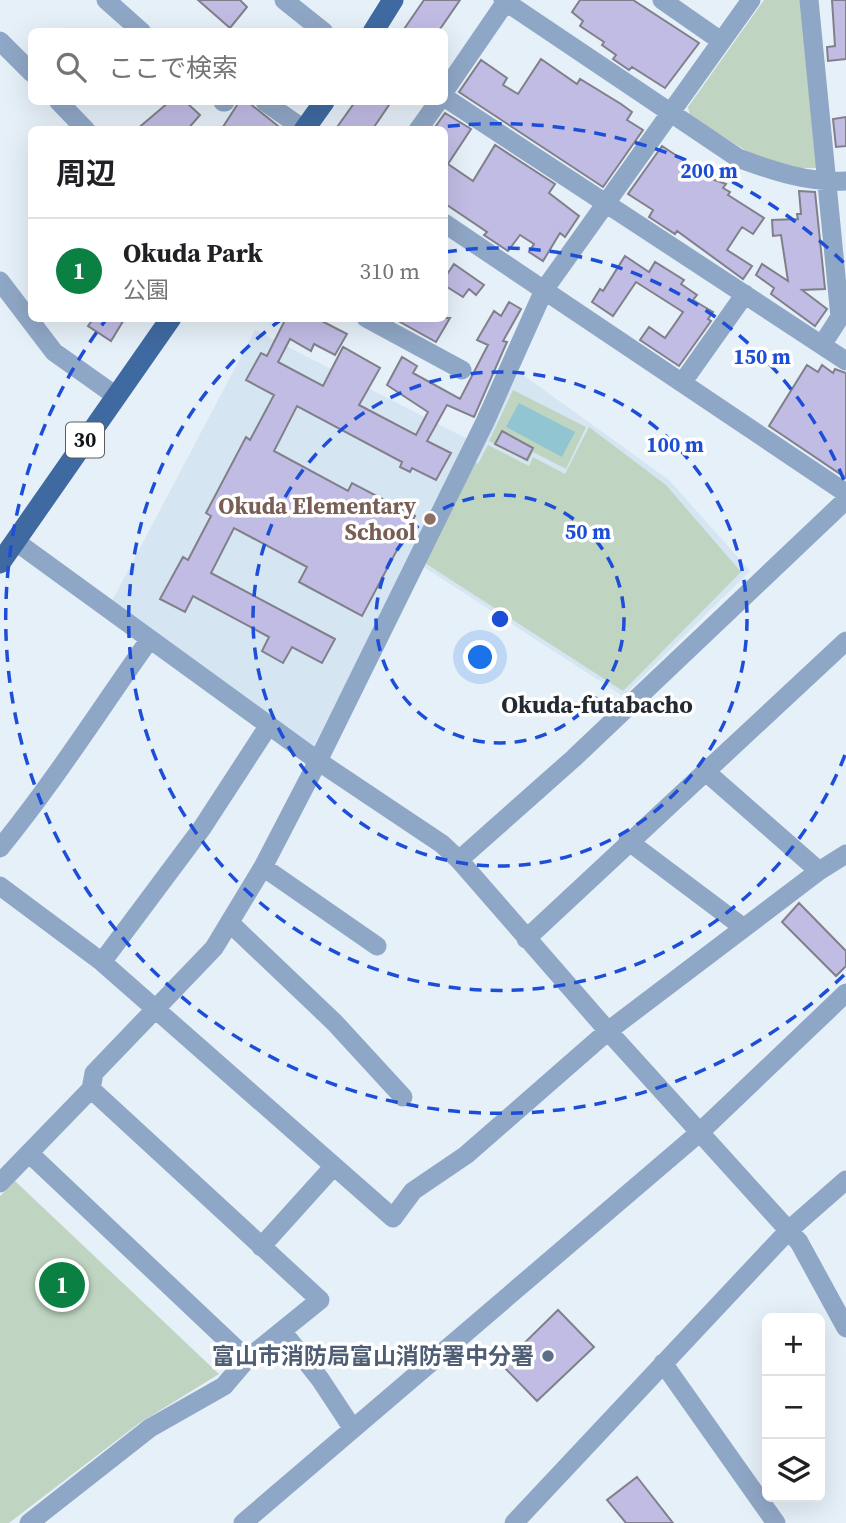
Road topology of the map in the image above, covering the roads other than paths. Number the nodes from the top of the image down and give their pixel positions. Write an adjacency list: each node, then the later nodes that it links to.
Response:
1 (106, 0): 8 (street)
2 (284, 0): 9 (street)
3 (393, 0): 10 (main road)
4 (662, 0): 12 (street)
5 (751, 0): 12 (street)
6 (809, 0): 25 (street)
7 (505, 1): 14 (street); 20 (street)
8 (138, 28)
9 (319, 28)
10 (376, 28)
11 (0, 41): 13 (street)
12 (721, 41): 20 (street)
13 (28, 69)
14 (448, 88)
15 (448, 97): 26 (street)
16 (62, 105): 21 (street)
17 (269, 105): 22 (street)
18 (322, 105): 23 (main road)
19 (436, 105): 24 (street)
20 (669, 114): 25 (street); 26 (street)
21 (82, 126)
22 (300, 126)
23 (307, 126)
24 (421, 126)
25 (837, 181): 35 (street)
26 (607, 202): 29 (street); 30 (street)
27 (448, 226): 29 (street)
28 (0, 281): 31 (street)
29 (544, 290): 38 (street); 47 (street)
30 (745, 294): 35 (street); 38 (street)
31 (28, 318)
32 (31, 322): 39 (street)
33 (168, 322): 39 (main road, 30)
34 (373, 322): 37 (street)
35 (821, 345): 36 (street)
36 (846, 361)
37 (462, 370)
38 (682, 383): 40 (street)
39 (116, 396): 42 (main road, 30)
40 (846, 493)
41 (846, 500): 52 (street)
42 (15, 541): 43 (main road, 30); 44 (street)
43 (0, 563)
44 (150, 639): 46 (street); 50 (street)
45 (846, 641): 48 (street)
46 (269, 725): 47 (street); 60 (street)
47 (318, 761): 52 (street); 53 (street)
48 (705, 771): 49 (street); 54 (street)
49 (628, 841): 57 (street); 58 (street)
50 (0, 848)
51 (846, 853): 54 (street)
52 (459, 860): 58 (street)
53 (263, 867): 56 (street); 59 (street)
54 (819, 871): 57 (street)
55 (0, 886): 60 (street)
56 (230, 923): 62 (street); 65 (street)
57 (744, 928): 63 (street)
58 (526, 939): 63 (street)
59 (377, 946)
60 (102, 962): 62 (street)
61 (846, 993): 66 (street)
62 (156, 1009): 64 (street); 68 (street)
63 (608, 1031): 66 (street); 68 (street)
64 (91, 1088): 67 (street); 72 (street)
65 (403, 1097)
66 (699, 1133): 71 (street); 77 (street)
67 (30, 1154): 70 (street); 75 (street)
68 (334, 1166): 72 (street)
69 (846, 1180): 71 (street)
70 (0, 1183)
71 (789, 1230): 73 (street); 76 (street)
72 (261, 1247): 74 (street)
73 (846, 1328)
74 (282, 1331): 75 (street); 77 (street)
75 (247, 1359): 79 (street)
76 (663, 1363): 78 (street); 81 (street)
77 (353, 1429): 80 (street)
78 (528, 1519)
79 (29, 1523)
80 (243, 1523)
81 (776, 1523)

